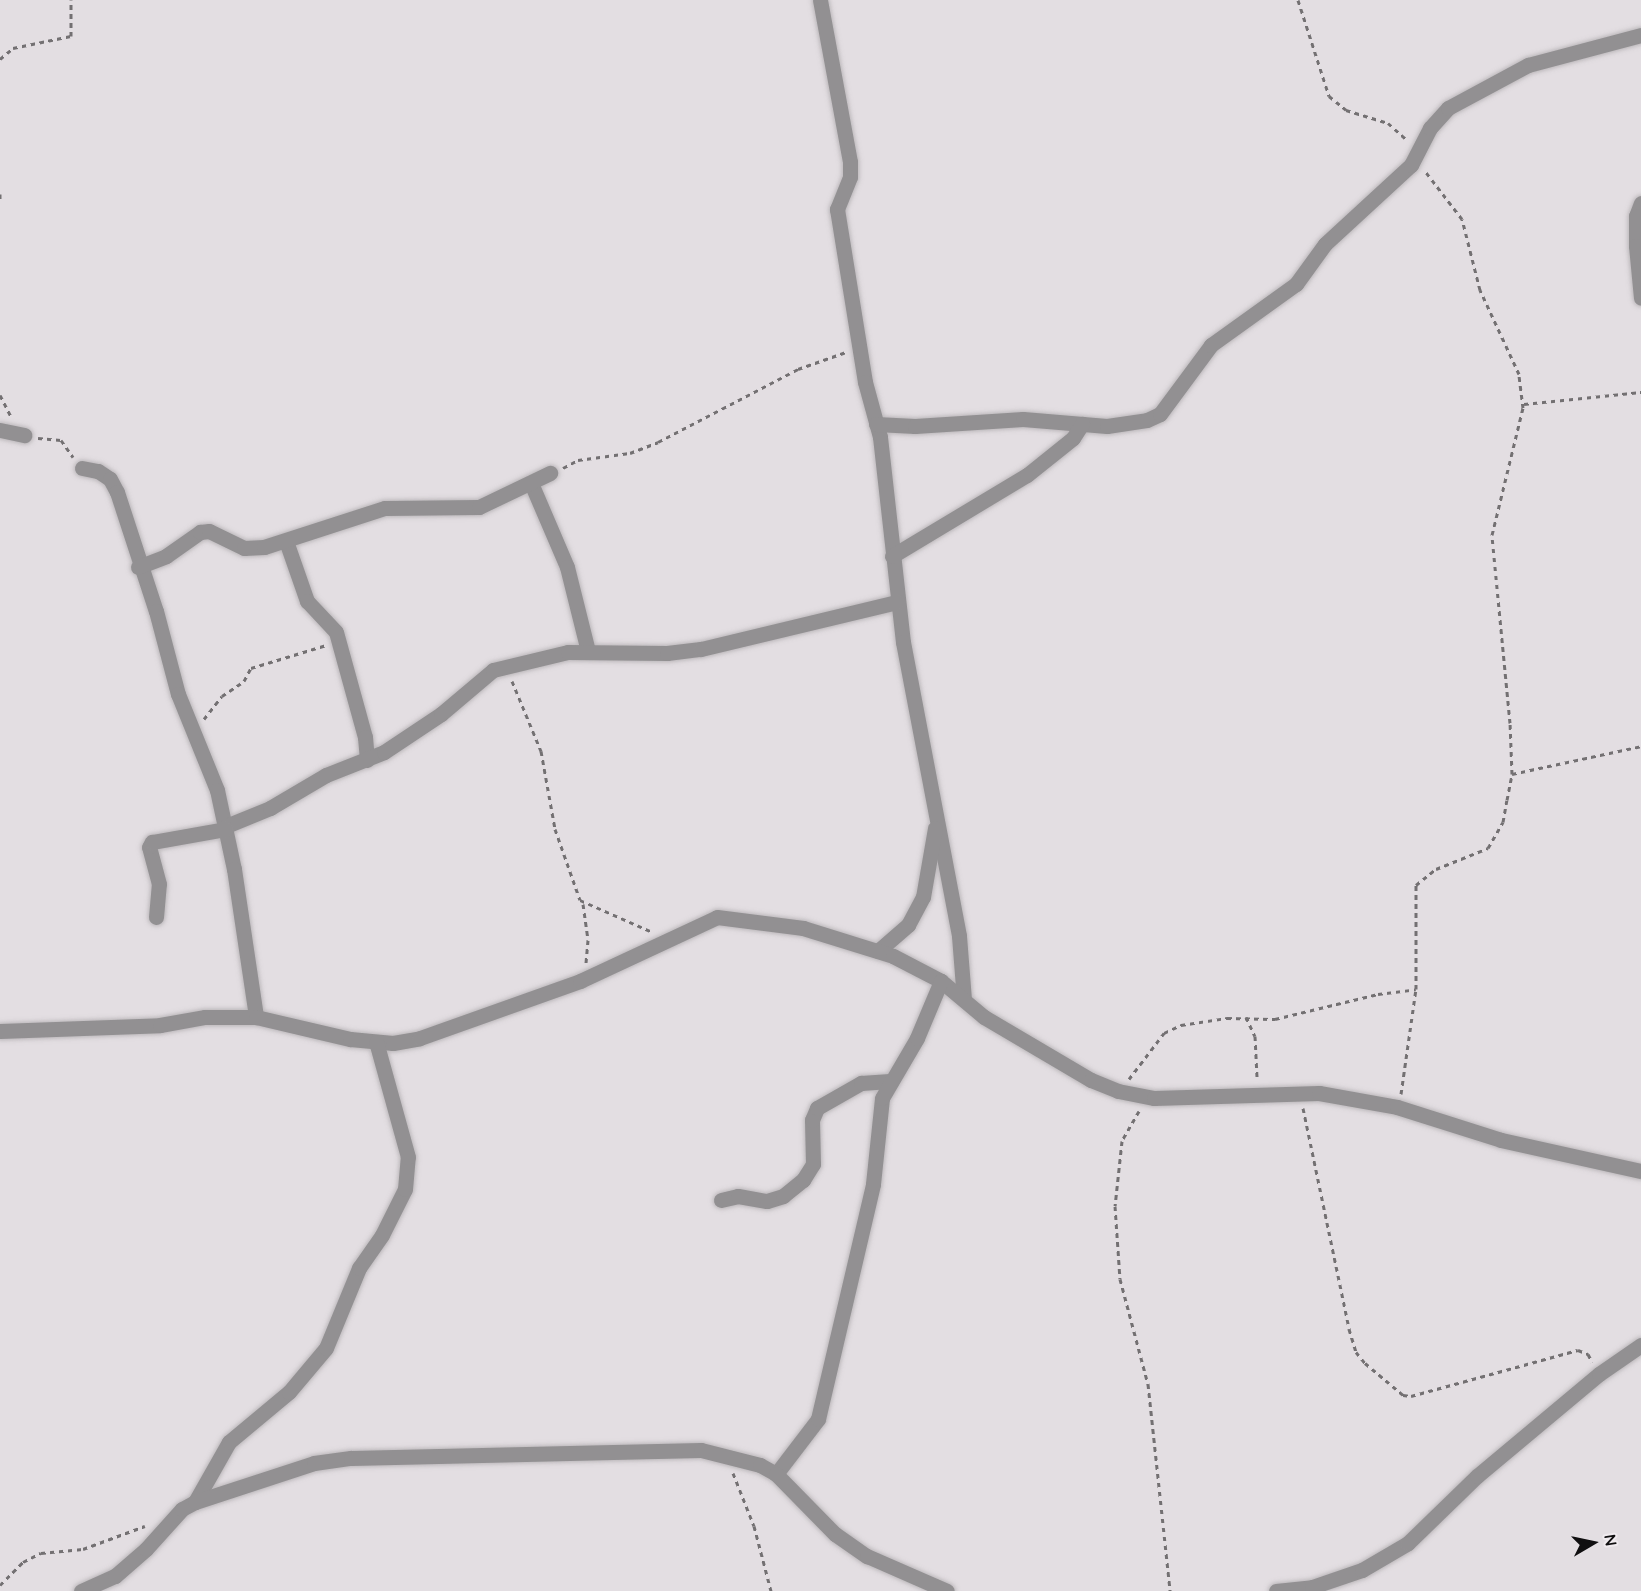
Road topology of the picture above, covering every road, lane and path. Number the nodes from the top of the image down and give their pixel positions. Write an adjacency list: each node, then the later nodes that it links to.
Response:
1 (71, 0): 5 (path)
2 (820, 0): 11 (street)
3 (1298, 0): 6 (path)
4 (1641, 34): 6 (street)
5 (0, 59)
6 (1416, 155): 13 (path); 15 (street)
7 (0, 194): 8 (path)
8 (0, 202)
9 (1641, 203): 10 (street)
10 (1641, 298)
11 (859, 346): 14 (street); 19 (path)
12 (1641, 392): 13 (path)
13 (1523, 404): 31 (path)
14 (876, 424): 15 (street); 22 (street)
15 (1082, 424): 22 (street)
16 (0, 430): 17 (street)
17 (24, 435)
18 (82, 468): 23 (street)
19 (550, 473): 20 (street)
20 (531, 483): 21 (street); 26 (street)
21 (286, 541): 23 (street); 25 (street)
22 (892, 556): 24 (street)
23 (138, 567): 28 (street)
24 (897, 602): 26 (street); 32 (street)
25 (339, 642): 28 (path); 30 (street)
26 (588, 651): 27 (street)
27 (505, 666): 30 (street); 34 (path)
28 (192, 730): 33 (street)
29 (1641, 746): 31 (path)
30 (367, 760): 33 (street)
31 (1512, 774): 40 (path)
32 (936, 822): 37 (street); 41 (street)
33 (226, 827): 35 (street); 42 (street)
34 (582, 903): 36 (path); 38 (path)
35 (156, 917)
36 (668, 937): 37 (street); 38 (street)
37 (878, 951): 39 (street)
38 (580, 981): 45 (street)
39 (941, 981): 41 (street); 47 (street)
40 (1416, 989): 43 (path); 51 (path)
41 (964, 999): 48 (street)
42 (256, 1017): 44 (street); 45 (street)
43 (1246, 1017): 46 (path); 48 (path)
44 (0, 1030)
45 (376, 1042): 58 (street)
46 (1257, 1077)
47 (890, 1081): 53 (street); 57 (street)
48 (1118, 1091): 50 (street)
49 (1301, 1092): 50 (street); 51 (street); 55 (path)
50 (1154, 1098): 64 (path)
51 (1397, 1107): 52 (street)
52 (1641, 1171)
53 (721, 1200)
54 (1641, 1345): 55 (street)
55 (1599, 1374): 65 (street)
56 (726, 1456): 57 (street); 58 (street); 62 (path)
57 (776, 1474): 63 (street)
58 (195, 1502): 61 (street)
59 (149, 1524): 60 (path)
60 (0, 1585)
61 (81, 1591)
62 (771, 1591)
63 (947, 1591)
64 (1170, 1591)
65 (1275, 1591)

